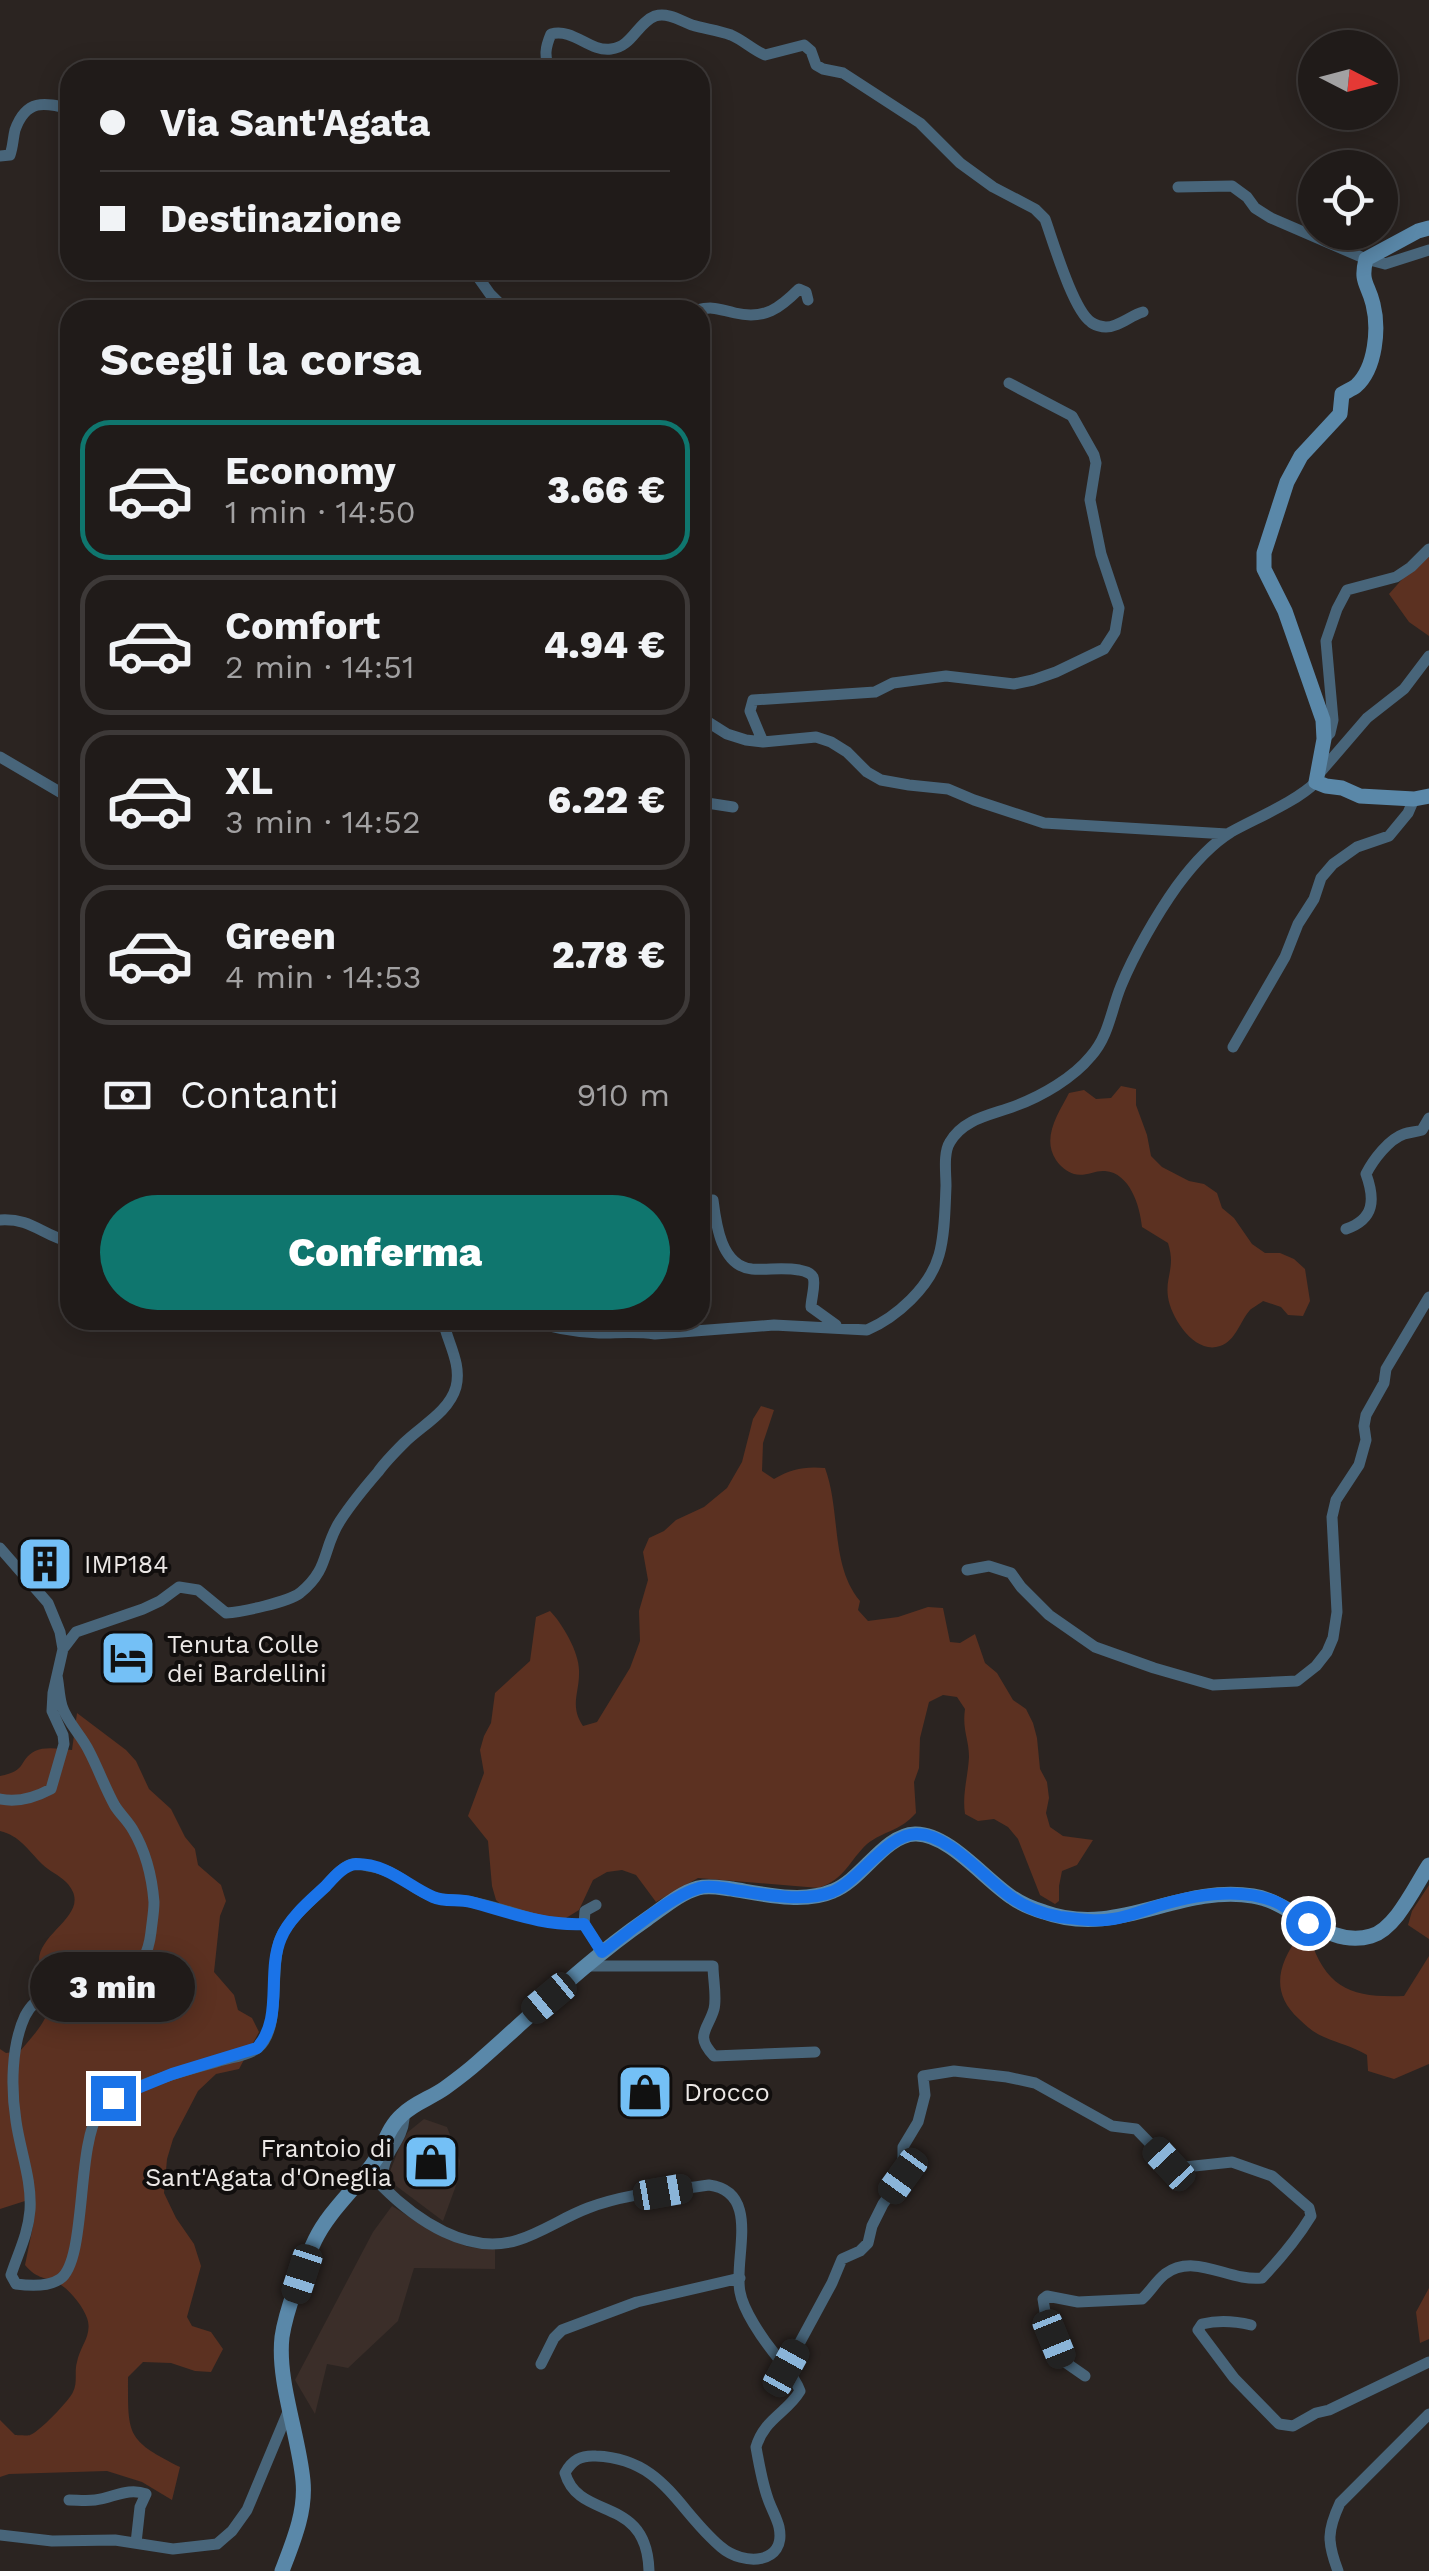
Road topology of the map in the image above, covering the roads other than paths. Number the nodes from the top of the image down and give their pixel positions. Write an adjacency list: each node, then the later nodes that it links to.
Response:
1 (545, 60): 12 (street)
2 (60, 107): 3 (street)
3 (0, 156)
4 (1178, 187): 7 (street)
5 (1429, 228): 7 (street)
6 (1429, 250): 7 (street)
7 (1366, 259): 17 (street)
8 (480, 280): 9 (street)
9 (496, 300)
10 (808, 300): 11 (street)
11 (710, 306)
12 (1144, 312)
13 (1009, 383): 18 (street)
14 (1429, 548): 17 (street)
15 (1429, 656): 20 (street)
16 (710, 724): 18 (street)
17 (1324, 739): 20 (street)
18 (763, 742): 25 (street)
19 (0, 756): 21 (street)
20 (1316, 779): 22 (street); 25 (street)
21 (60, 792)
22 (1421, 798): 26 (street)
23 (710, 803): 24 (street)
24 (733, 807)
25 (1228, 834): 33 (street)
26 (1233, 1047)
27 (1429, 1118): 30 (street)
28 (714, 1200): 33 (street)
29 (0, 1220): 31 (street)
30 (1346, 1228)
31 (60, 1240)
32 (1429, 1297): 37 (street)
33 (838, 1327): 35 (street)
34 (446, 1330): 38 (street)
35 (576, 1330)
36 (0, 1548): 38 (street)
37 (967, 1570)
38 (63, 1650): 39 (street)
39 (57, 1676): 40 (street); 43 (street)
40 (0, 1798)
41 (1429, 1865): 44 (street)
42 (596, 1905): 43 (street)
43 (584, 1924): 44 (street)
44 (602, 1952): 45 (street)
45 (585, 1966): 46 (street); 47 (street)
46 (815, 2052)
47 (400, 2116): 48 (street); 54 (street)
48 (740, 2278): 51 (street); 52 (street)
49 (1250, 2325): 50 (street)
50 (1429, 2362)
51 (542, 2364)
52 (786, 2368): 53 (street); 60 (street)
53 (1085, 2376)
54 (290, 2407): 58 (street); 59 (street)
55 (1429, 2414): 61 (street)
56 (69, 2500): 58 (street)
57 (0, 2535): 58 (street)
58 (136, 2543)
59 (282, 2571)
60 (649, 2571)
61 (1338, 2571)

